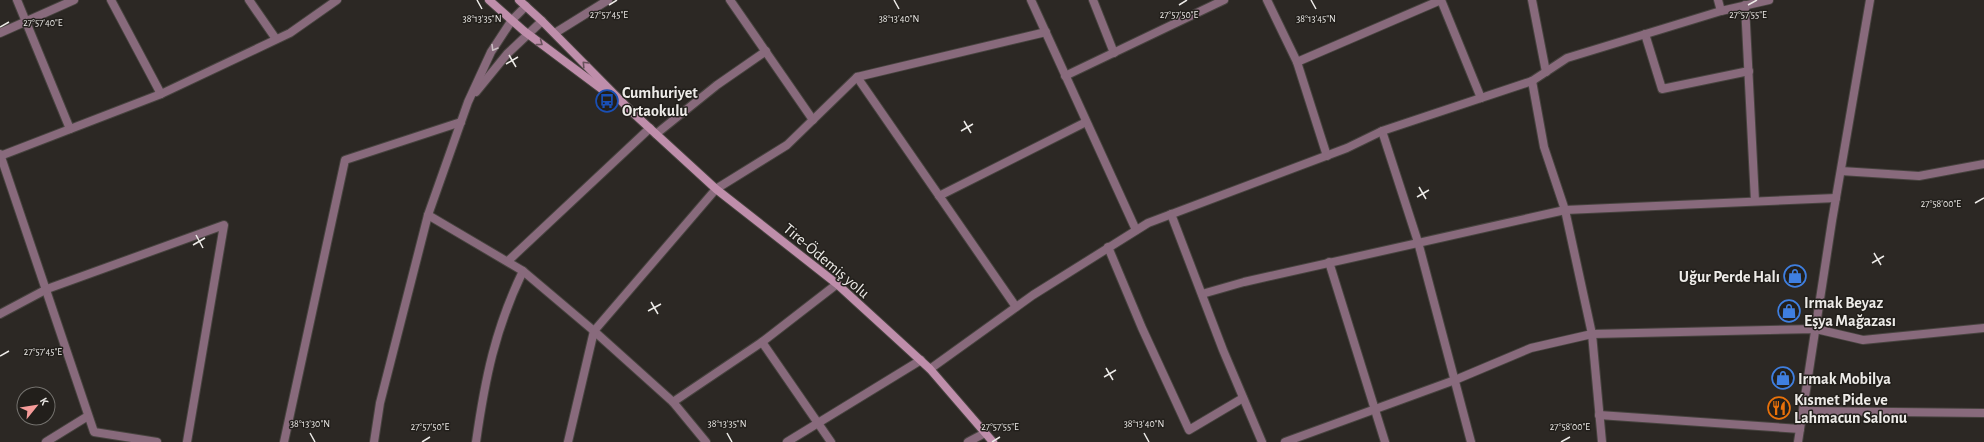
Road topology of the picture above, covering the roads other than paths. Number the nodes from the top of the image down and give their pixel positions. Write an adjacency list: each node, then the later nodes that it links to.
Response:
1 (17, 0): 24 (street)
2 (74, 0): 24 (street)
3 (111, 0): 39 (street)
4 (249, 0): 30 (street)
5 (337, 0): 30 (street)
6 (489, 0): 22 (main road)
7 (519, 0): 20 (main road)
8 (608, 0): 27 (street)
9 (730, 0): 31 (street)
10 (1031, 0): 25 (street)
11 (1093, 0): 32 (street)
12 (1224, 0): 32 (street)
13 (1267, 0): 33 (street)
14 (1441, 0): 33 (street); 40 (street)
15 (1532, 0): 35 (street)
16 (1718, 0): 21 (street)
17 (1769, 0): 19 (street)
18 (1870, 0): 52 (street)
19 (1745, 5): 21 (street); 34 (street)
20 (526, 6): 22 (street); 23 (main road)
21 (1721, 11): 29 (street)
22 (512, 20): 28 (main road); 41 (street, one-way to 41)
23 (542, 21): 27 (main road); 28 (street)
24 (26, 22): 26 (street); 46 (street)
25 (1046, 32): 36 (street); 37 (street)
26 (0, 33)
27 (555, 33): 42 (main road, one-way to 27)
28 (529, 34): 41 (street); 42 (main road, one-way to 42)
29 (1645, 34): 34 (street); 35 (street)
30 (276, 39): 39 (street)
31 (766, 51): 43 (street); 47 (street)
32 (1114, 52): 36 (street)
33 (1298, 62): 50 (street)
34 (1749, 71): 56 (street)
35 (1546, 72): 38 (street)
36 (1065, 76): 45 (street)
37 (857, 77): 43 (street); 54 (street)
38 (1532, 81): 40 (street); 57 (street)
39 (161, 94): 46 (street)
40 (1481, 98): 48 (street)
41 (468, 102): 44 (street)
42 (632, 112): 47 (main road, Tire-Ödemiş yolu)
43 (813, 120): 53 (street)
44 (461, 122): 59 (street); 92 (street)
45 (1086, 122): 54 (street); 60 (street)
46 (70, 129): 49 (street)
47 (653, 131): 53 (main road, Tire-Ödemiş yolu); 63 (street)
48 (1382, 131): 50 (street); 61 (street)
49 (0, 155): 67 (street)
50 (1328, 156): 58 (street)
51 (1984, 164): 52 (street)
52 (1841, 171): 55 (street)
53 (716, 188): 66 (main road, Tire-Ödemiş yolu); 73 (street)
54 (939, 196): 69 (street)
55 (1836, 198): 56 (street); 72 (street)
56 (1755, 201): 57 (street)
57 (1565, 210): 61 (street); 74 (street)
58 (1171, 214): 60 (street); 68 (street)
59 (428, 215): 63 (street); 93 (street)
60 (1136, 230): 62 (street)
61 (1418, 242): 64 (street); 78 (street)
62 (1108, 247): 69 (street); 79 (street)
63 (508, 261): 65 (street)
64 (1329, 262): 68 (street); 81 (street)
65 (523, 271): 73 (street); 94 (street)
66 (837, 284): 75 (street); 76 (main road, Tire-Ödemiş yolu)
67 (47, 289): 70 (street); 85 (street); 91 (street)
68 (1202, 294): 79 (street)
69 (1016, 307): 77 (street)
70 (0, 314)
71 (1984, 328): 72 (street)
72 (1816, 329): 74 (street); 82 (street)
73 (594, 331): 80 (street); 95 (street)
74 (1592, 334): 78 (street); 84 (street)
75 (762, 342): 80 (street); 86 (street)
76 (921, 360): 77 (main road, Tire-Ödemiş yolu); 86 (street)
77 (930, 369): 88 (main road, Tire-Ödemiş yolu)
78 (1455, 380): 81 (street); 104 (street)
79 (1243, 398): 101 (street)
80 (674, 402): 96 (street)
81 (1374, 409): 102 (street); 103 (street)
82 (1803, 410): 83 (street); 87 (street)
83 (1984, 413)
84 (1600, 415): 87 (street); 105 (street)
85 (88, 416): 89 (street); 90 (street)
86 (818, 423): 97 (street); 98 (street)
87 (1800, 430): 106 (street)
88 (985, 433): 99 (street); 100 (main road, Tire-Ödemiş yolu)
89 (46, 442)
90 (157, 442)
91 (187, 442)
92 (284, 442)
93 (374, 442)
94 (476, 442)
95 (568, 442)
96 (706, 442)
97 (787, 442)
98 (831, 442)
99 (968, 442)
100 (993, 442)
101 (1262, 442)
102 (1285, 442)
103 (1385, 442)
104 (1471, 442)
105 (1602, 442)
106 (1798, 442)

